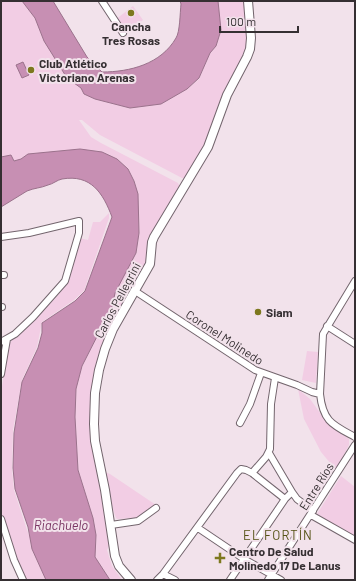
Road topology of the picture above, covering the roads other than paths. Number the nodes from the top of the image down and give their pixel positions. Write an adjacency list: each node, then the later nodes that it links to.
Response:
1 (102, 1): 3 (street)
2 (248, 1): 6 (street, Carlos Pellegrini)
3 (123, 33)
4 (1, 237): 8 (street)
5 (355, 281): 7 (street)
6 (135, 291): 10 (street, Coronel Molinedo); 24 (street, Carlos Pellegrini)
7 (327, 326): 9 (street); 13 (street)
8 (4, 341): 11 (street)
9 (355, 344)
10 (261, 373): 12 (street, Coronel Molinedo); 14 (street)
11 (1, 374)
12 (276, 378): 13 (street, Coronel Molinedo); 17 (street)
13 (320, 394): 15 (street)
14 (240, 423)
15 (355, 437)
16 (355, 445): 22 (street, Entre Ríos)
17 (269, 453): 18 (street); 19 (street)
18 (252, 473): 20 (street); 25 (street)
19 (292, 492): 20 (street); 22 (street)
20 (285, 499): 27 (street)
21 (156, 508): 24 (street)
22 (312, 513): 26 (street); 29 (street, Entre Ríos)
23 (1, 520): 30 (street)
24 (111, 525): 31 (street, Carlos Pellegrini)
25 (198, 528): 27 (street); 28 (street)
26 (355, 540)
27 (244, 558): 29 (street); 34 (street)
28 (163, 574): 32 (street); 33 (street)
29 (270, 577): 35 (street)
30 (23, 580)
31 (131, 580)
32 (157, 580)
33 (175, 580)
34 (230, 580)
35 (281, 580)

